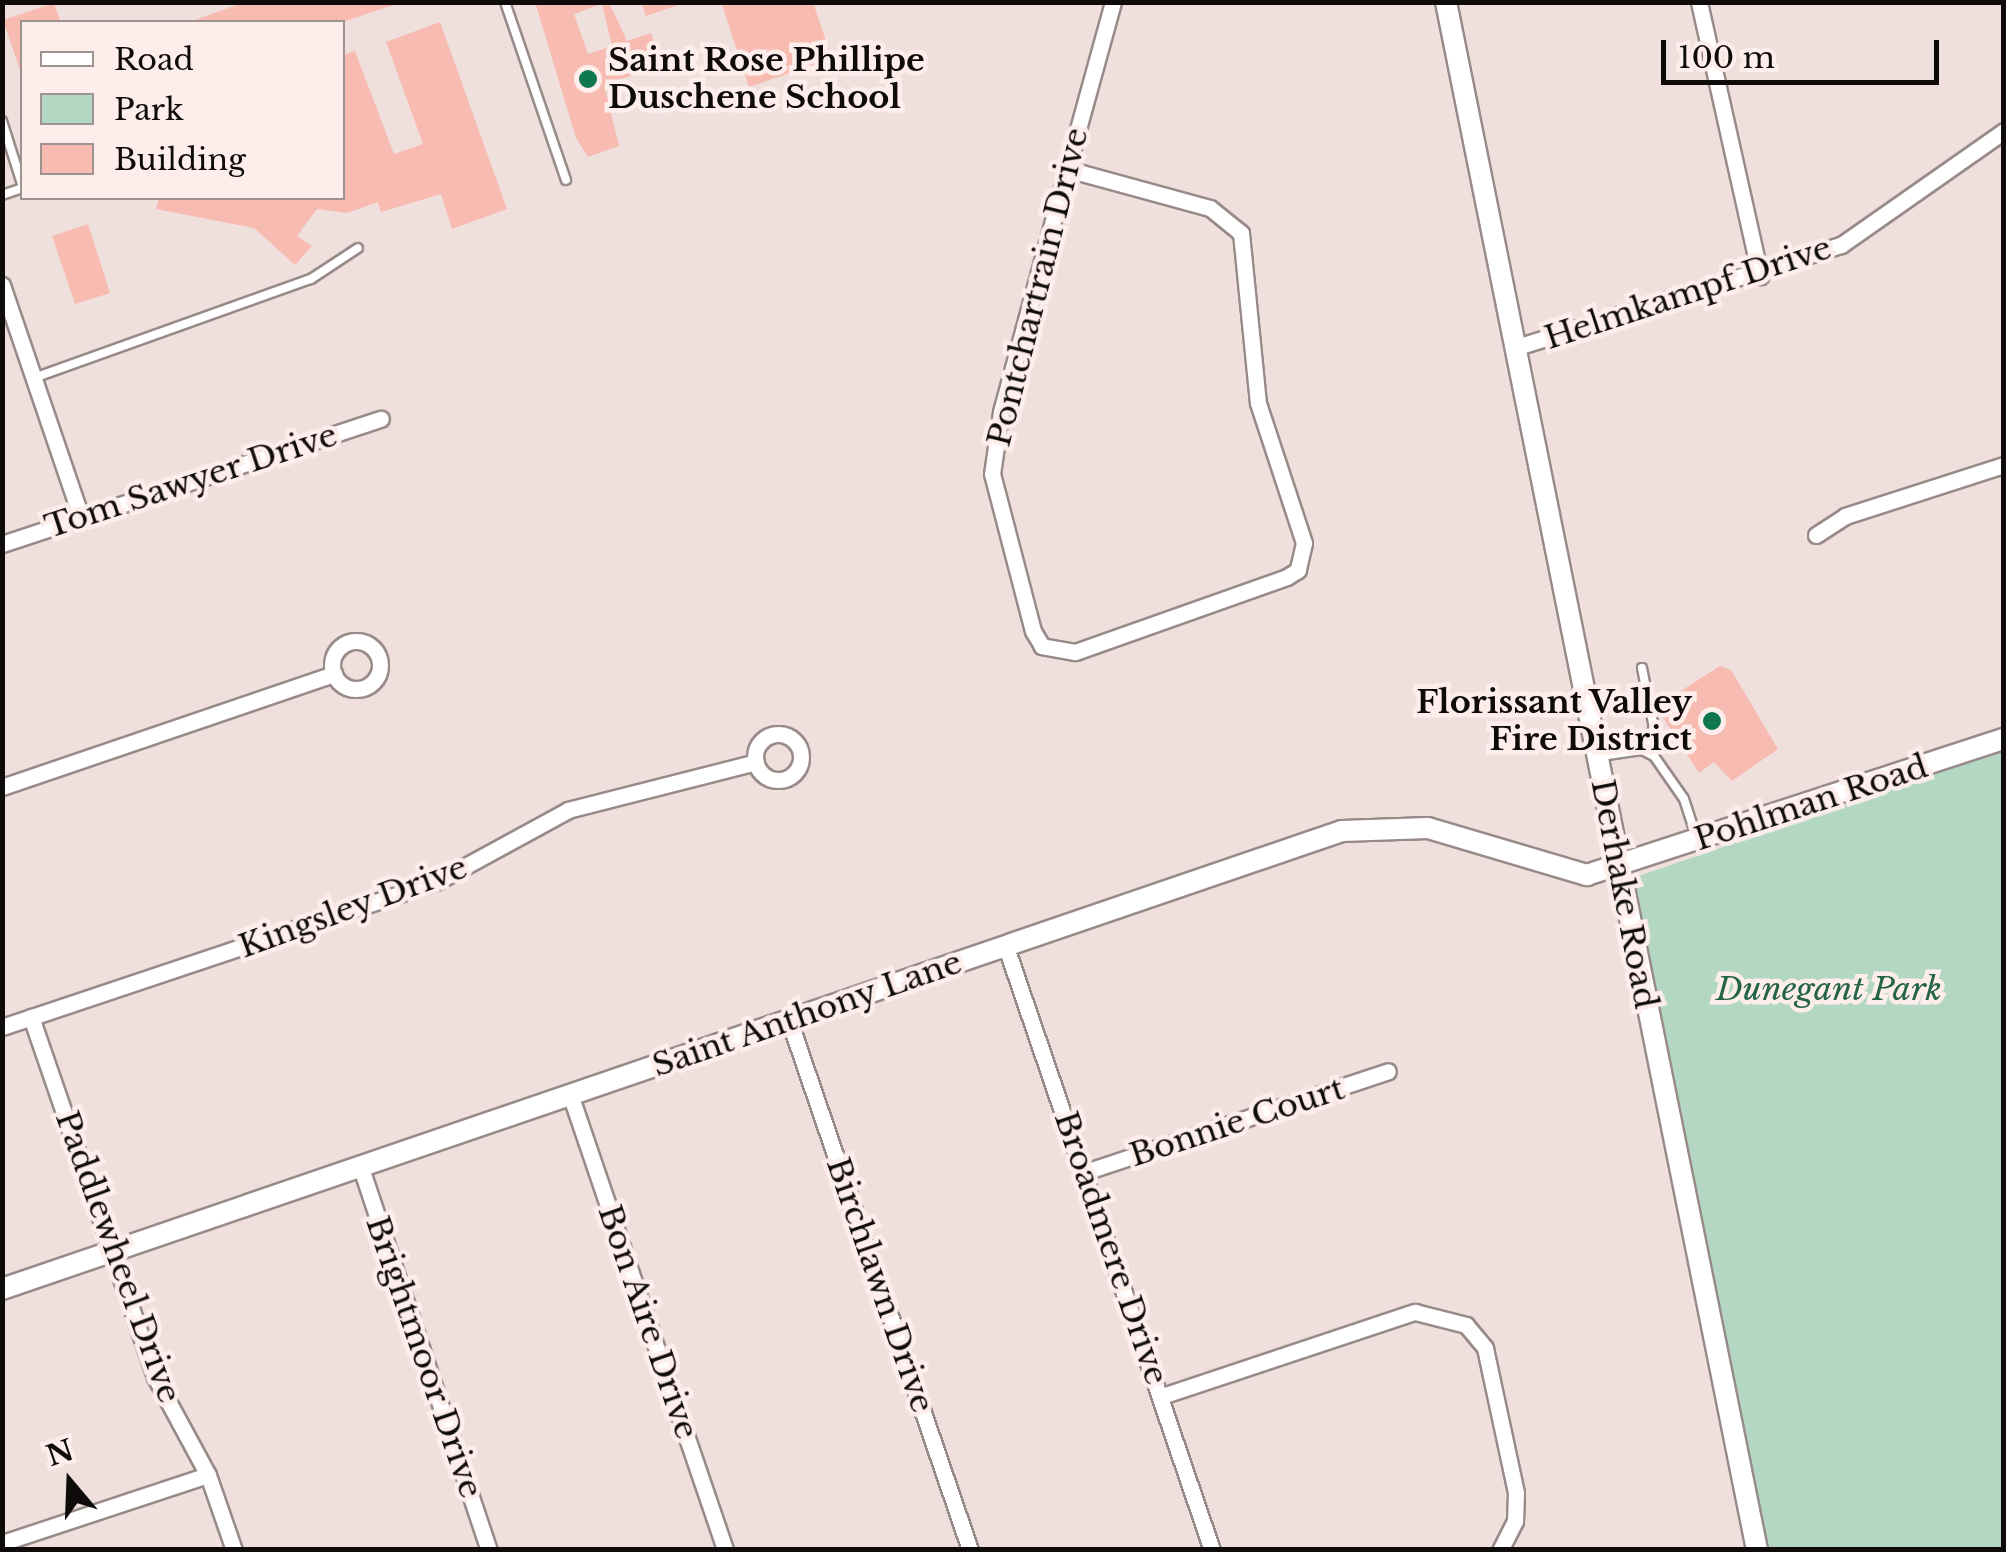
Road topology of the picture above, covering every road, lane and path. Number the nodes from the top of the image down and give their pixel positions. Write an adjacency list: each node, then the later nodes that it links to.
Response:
1 (504, 2): 9 (lane)
2 (1113, 2): 7 (street, Pontchartrain Drive)
3 (1446, 2): 13 (street, Derhake Road)
4 (1699, 2): 11 (street)
5 (2, 121): 8 (lane)
6 (2004, 131): 11 (street, Helmkampf Drive)
7 (1067, 169): 7 (street, Pontchartrain Drive)
8 (20, 180)
9 (566, 180)
10 (358, 248): 14 (lane)
11 (1760, 276): 13 (street, Helmkampf Drive)
12 (2, 285): 14 (street)
13 (1516, 347): 24 (street, Derhake Road)
14 (34, 378): 17 (street)
15 (380, 419): 17 (street, Tom Sawyer Drive)
16 (2004, 465): 18 (street)
17 (82, 517): 19 (street, Tom Sawyer Drive)
18 (1816, 535)
19 (2, 544)
20 (1642, 668): 23 (lane)
21 (334, 674): 26 (street)
22 (2004, 739): 27 (street, Pohlman Road)
23 (1642, 750): 24 (lane); 27 (lane)
24 (1597, 756): 28 (street, Derhake Road)
25 (756, 762): 30 (street, Kingsley Drive)
26 (2, 788)
27 (1697, 840): 28 (street, Pohlman Road)
28 (1618, 866): 29 (street, Saint Anthony Lane); 48 (street, Derhake Road)
29 (1006, 947): 31 (street, Saint Anthony Lane); 36 (street, Broadmere Drive)
30 (31, 1017): 32 (street, Kingsley Drive); 37 (street, Paddlewheel Drive)
31 (789, 1020): 34 (street, Saint Anthony Lane); 45 (street, Birchlawn Drive)
32 (4, 1022)
33 (1388, 1071): 36 (street, Bonnie Court)
34 (570, 1094): 35 (street, Saint Anthony Lane); 44 (street, Bon Aire Drive)
35 (360, 1165): 37 (street, Saint Anthony Lane); 43 (street, Brightmoor Drive)
36 (1085, 1172): 39 (street, Broadmere Drive)
37 (111, 1252): 38 (street, Saint Anthony Lane); 40 (street, Paddlewheel Drive)
38 (2, 1289)
39 (1162, 1396): 46 (street, Broadmere Drive); 47 (street)
40 (208, 1475): 41 (street); 42 (street, Paddlewheel Drive)
41 (2, 1543)
42 (234, 1550)
43 (489, 1550)
44 (725, 1550)
45 (970, 1550)
46 (1212, 1550)
47 (1500, 1550)
48 (1758, 1550)

